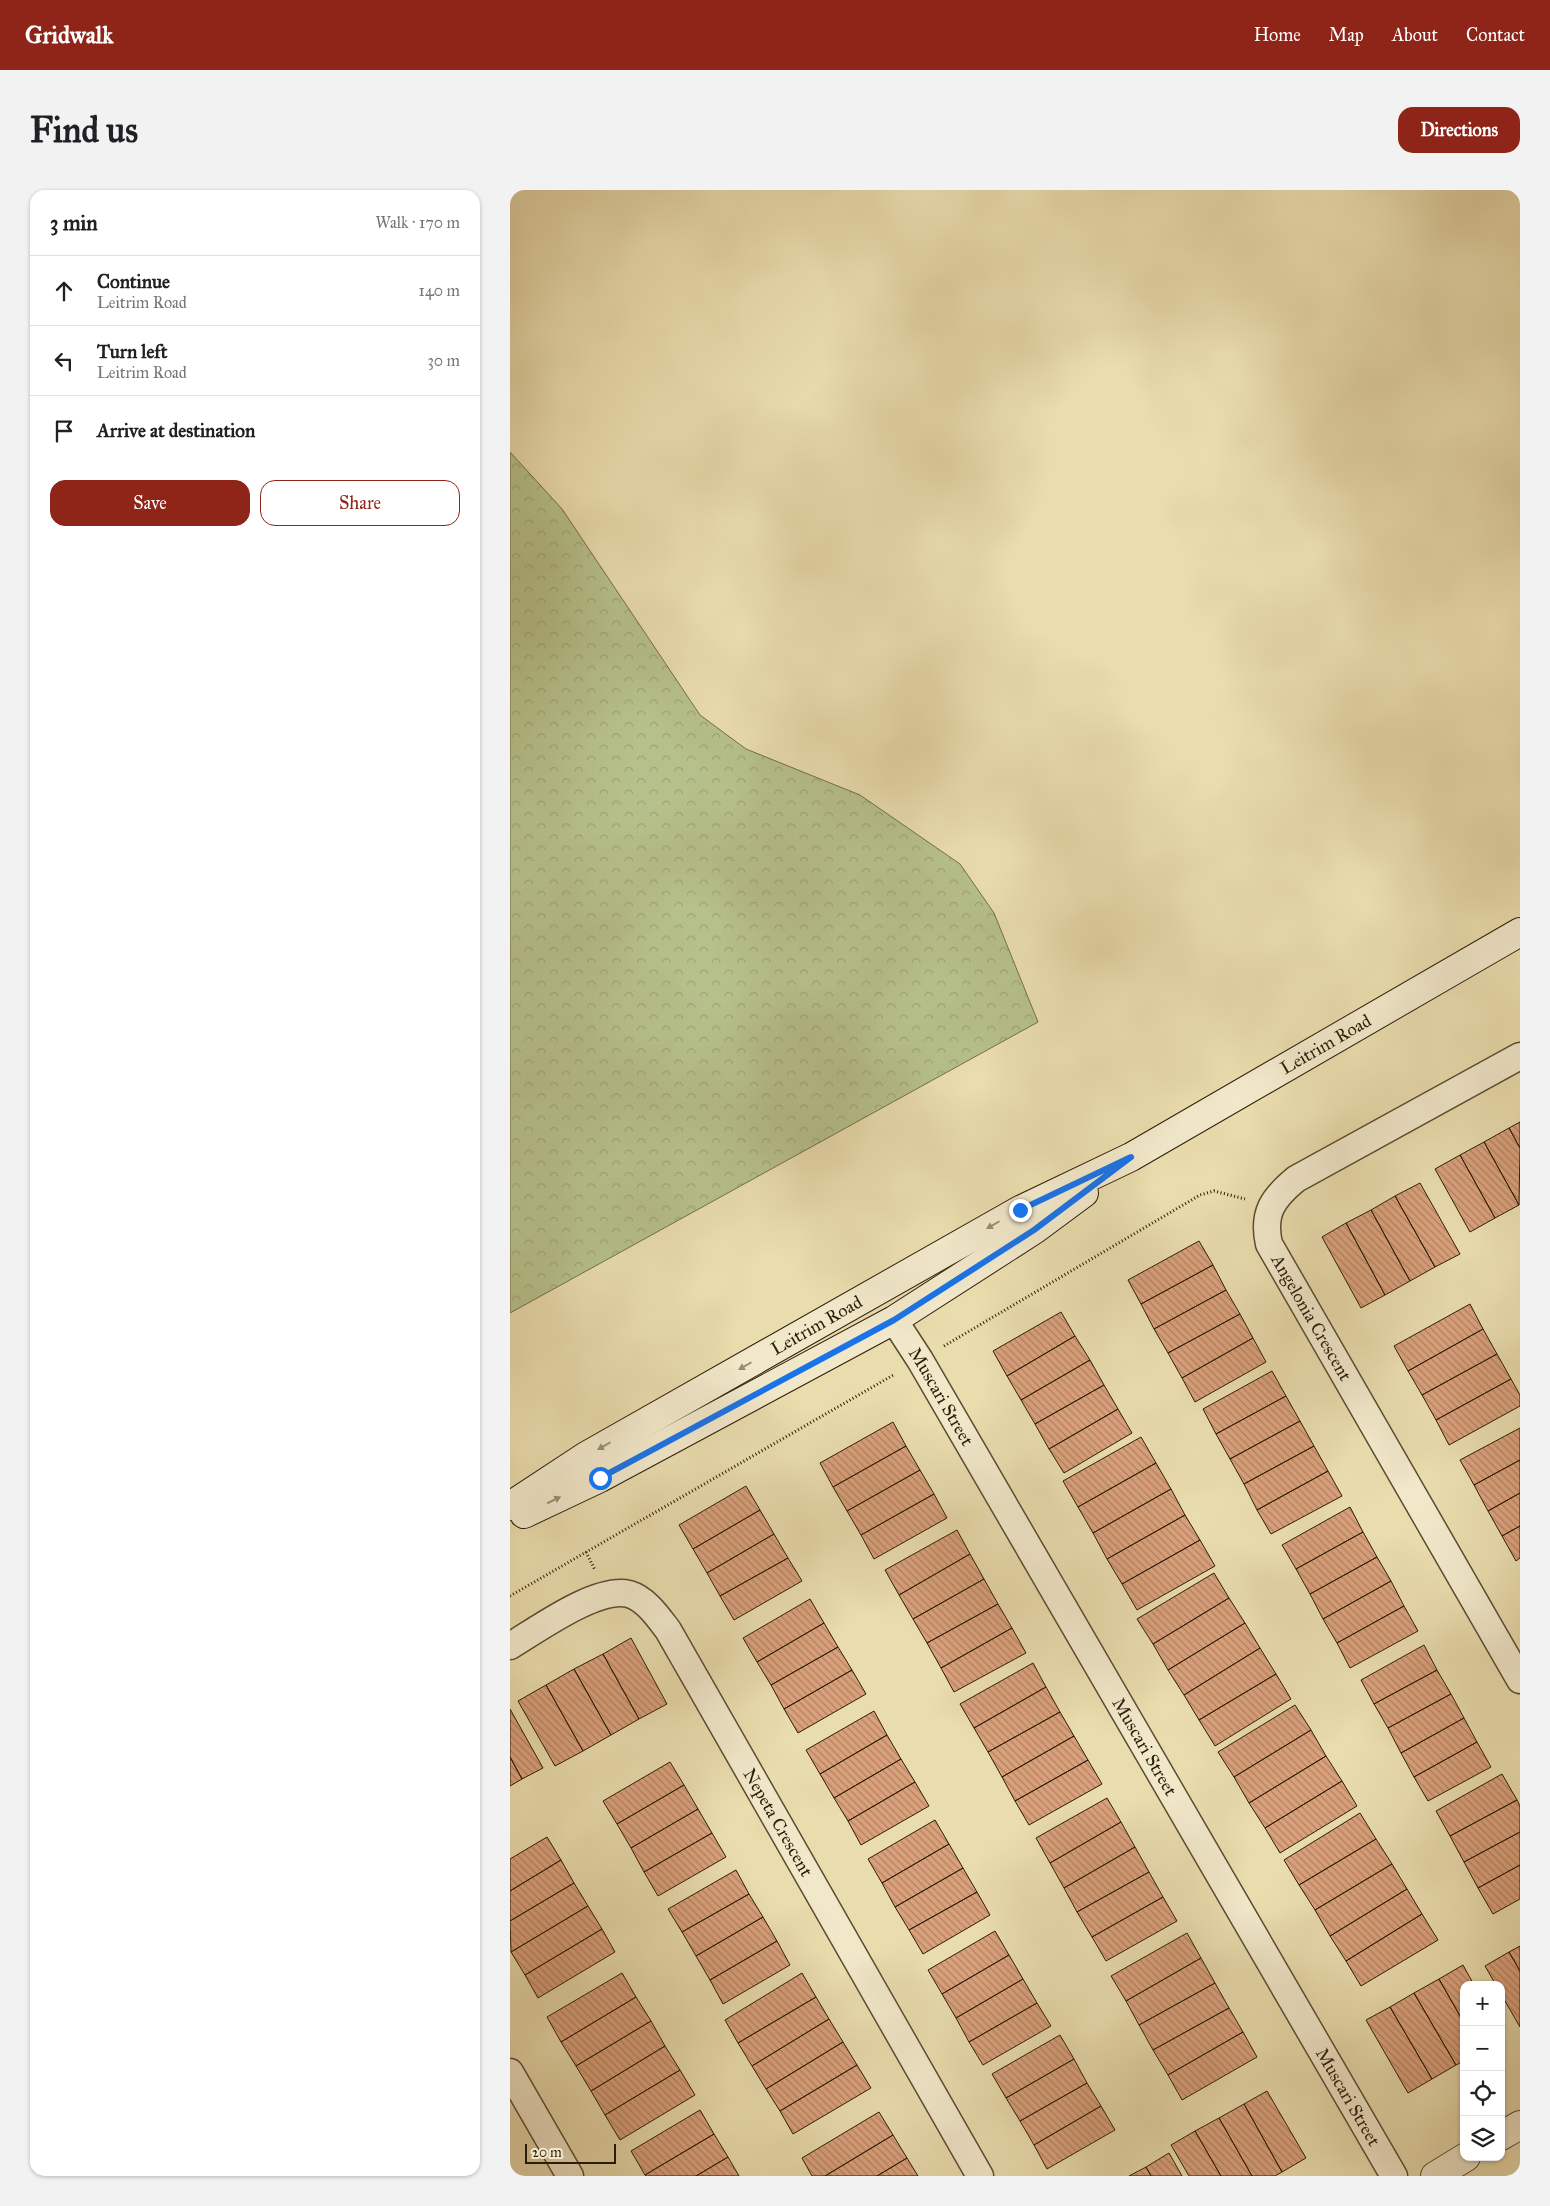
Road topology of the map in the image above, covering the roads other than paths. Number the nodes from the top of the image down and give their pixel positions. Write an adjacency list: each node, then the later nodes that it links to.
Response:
1 (1520, 932): 3 (main road, Leitrim Road)
2 (1520, 1056): 8 (street, Angelonia Crescent)
3 (1131, 1157): 4 (main road, Leitrim Road); 5 (main road, Leitrim Road, one-way to 5)
4 (894, 1320): 6 (main road, Leitrim Road, one-way to 4); 15 (street, Muscari Street)
5 (510, 1506)
6 (510, 1521)
7 (510, 1646): 14 (street, Nepeta Crescent)
8 (1520, 1680)
9 (510, 2072): 13 (street)
10 (1520, 2125): 11 (main road)
11 (1505, 2134)
12 (1460, 2161): 16 (main road)
13 (570, 2176)
14 (980, 2176)
15 (1394, 2176)
16 (1435, 2176)

